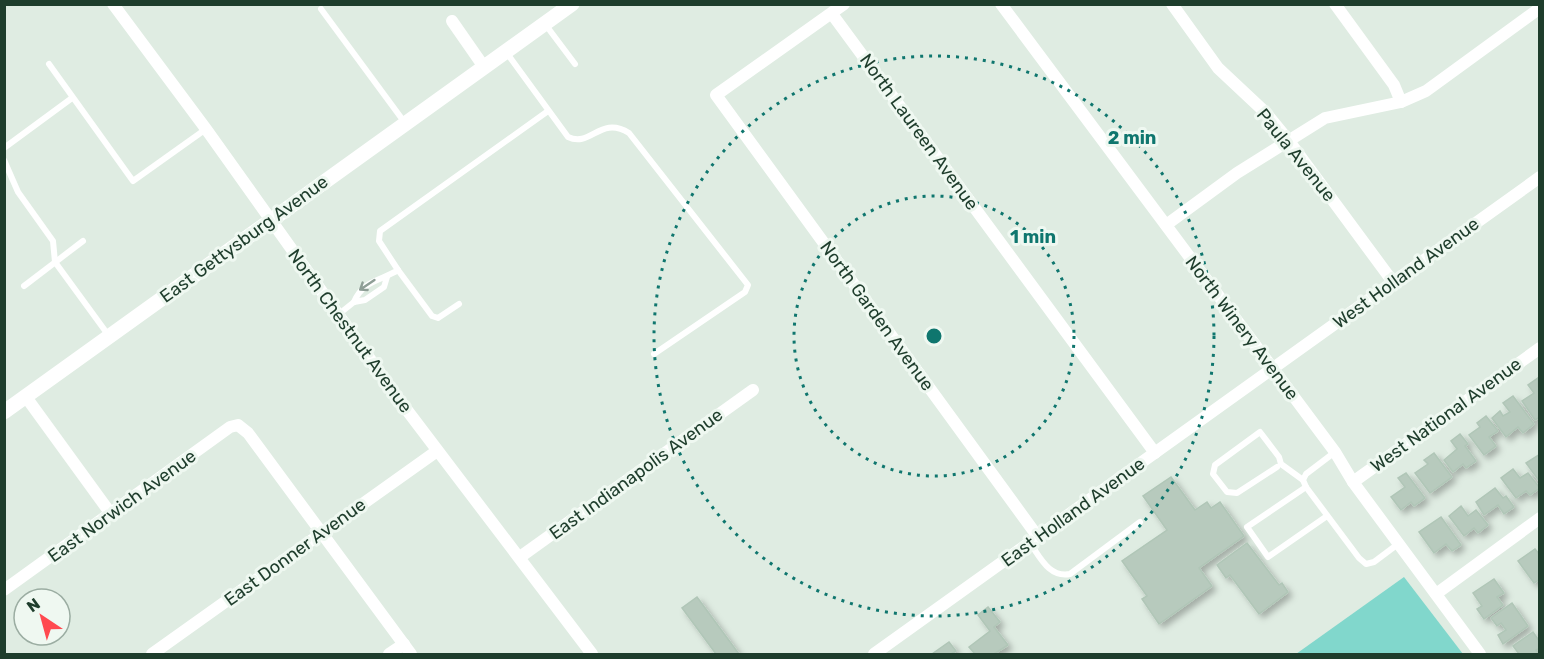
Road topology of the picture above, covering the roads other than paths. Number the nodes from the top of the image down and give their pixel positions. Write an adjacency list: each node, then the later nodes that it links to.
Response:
1 (113, 4): 20 (street, North Chestnut Avenue)
2 (572, 4): 11 (street, East Gettysburg Avenue)
3 (844, 4): 9 (street)
4 (1001, 4): 26 (street, North Winery Avenue)
5 (1172, 4): 21 (street, Paula Avenue)
6 (1335, 4): 17 (street)
7 (1539, 8): 17 (street)
8 (321, 9): 19 (lane)
9 (832, 14): 45 (street, North Laureen Avenue); 55 (street, North Garden Avenue)
10 (452, 21): 15 (street)
11 (545, 24): 12 (street, East Gettysburg Avenue); 14 (lane)
12 (506, 52): 15 (street, East Gettysburg Avenue); 18 (lane)
13 (49, 64): 16 (lane)
14 (575, 64)
15 (484, 67): 19 (street, East Gettysburg Avenue)
16 (72, 98): 20 (lane); 22 (lane)
17 (1401, 102): 21 (street)
18 (548, 111): 29 (lane); 38 (lane)
19 (406, 124): 25 (street, East Gettysburg Avenue)
20 (206, 129): 25 (street, North Chestnut Avenue)
21 (1289, 141): 26 (street); 31 (street, Paula Avenue)
22 (4, 148)
23 (4, 160): 28 (lane)
24 (1539, 177): 31 (street, West Holland Avenue)
25 (270, 221): 35 (street, North Chestnut Avenue); 36 (street, East Gettysburg Avenue)
26 (1166, 225): 39 (street, North Winery Avenue)
27 (83, 241): 28 (lane)
28 (56, 262): 32 (lane); 36 (lane)
29 (398, 270): 30 (lane); 34 (lane)
30 (387, 277): 33 (lane, one-way to 33); 33 (lane)
31 (1393, 282): 39 (street, West Holland Avenue)
32 (24, 286)
33 (354, 302): 35 (lane)
34 (459, 304)
35 (339, 314): 43 (street, North Chestnut Avenue)
36 (109, 336): 41 (street, East Gettysburg Avenue)
37 (1539, 348): 48 (street, West National Avenue)
38 (654, 354)
39 (1273, 369): 44 (street, North Winery Avenue); 45 (street, East Holland Avenue)
40 (753, 390): 57 (street, East Indianapolis Avenue)
41 (26, 397): 42 (street, East Gettysburg Avenue); 50 (street)
42 (4, 412)
43 (437, 451): 54 (street, East Donner Avenue); 57 (street, North Chestnut Avenue)
44 (1335, 452): 47 (lane); 48 (street, North Winery Avenue)
45 (1155, 453): 55 (street, East Holland Avenue)
46 (1277, 467): 47 (lane)
47 (1303, 480): 49 (lane)
48 (1353, 482): 56 (street, North Winery Avenue)
49 (1306, 487): 51 (lane); 51 (lane)
50 (111, 514): 54 (street, East Norwich Avenue); 58 (street, East Norwich Avenue)
51 (1327, 516): 56 (lane)
52 (1539, 518): 59 (street)
53 (1140, 522): 55 (lane)
54 (321, 533): 60 (street); 61 (street, East Donner Avenue)
55 (1034, 540): 64 (street, East Holland Avenue)
56 (1399, 543): 59 (street, North Winery Avenue)
57 (520, 557): 63 (street, North Chestnut Avenue)
58 (4, 590)
59 (1436, 594): 65 (street, North Winery Avenue)
60 (407, 649): 62 (street)
61 (152, 654)
62 (389, 654)
63 (592, 654)
64 (874, 654)
65 (1480, 654)

